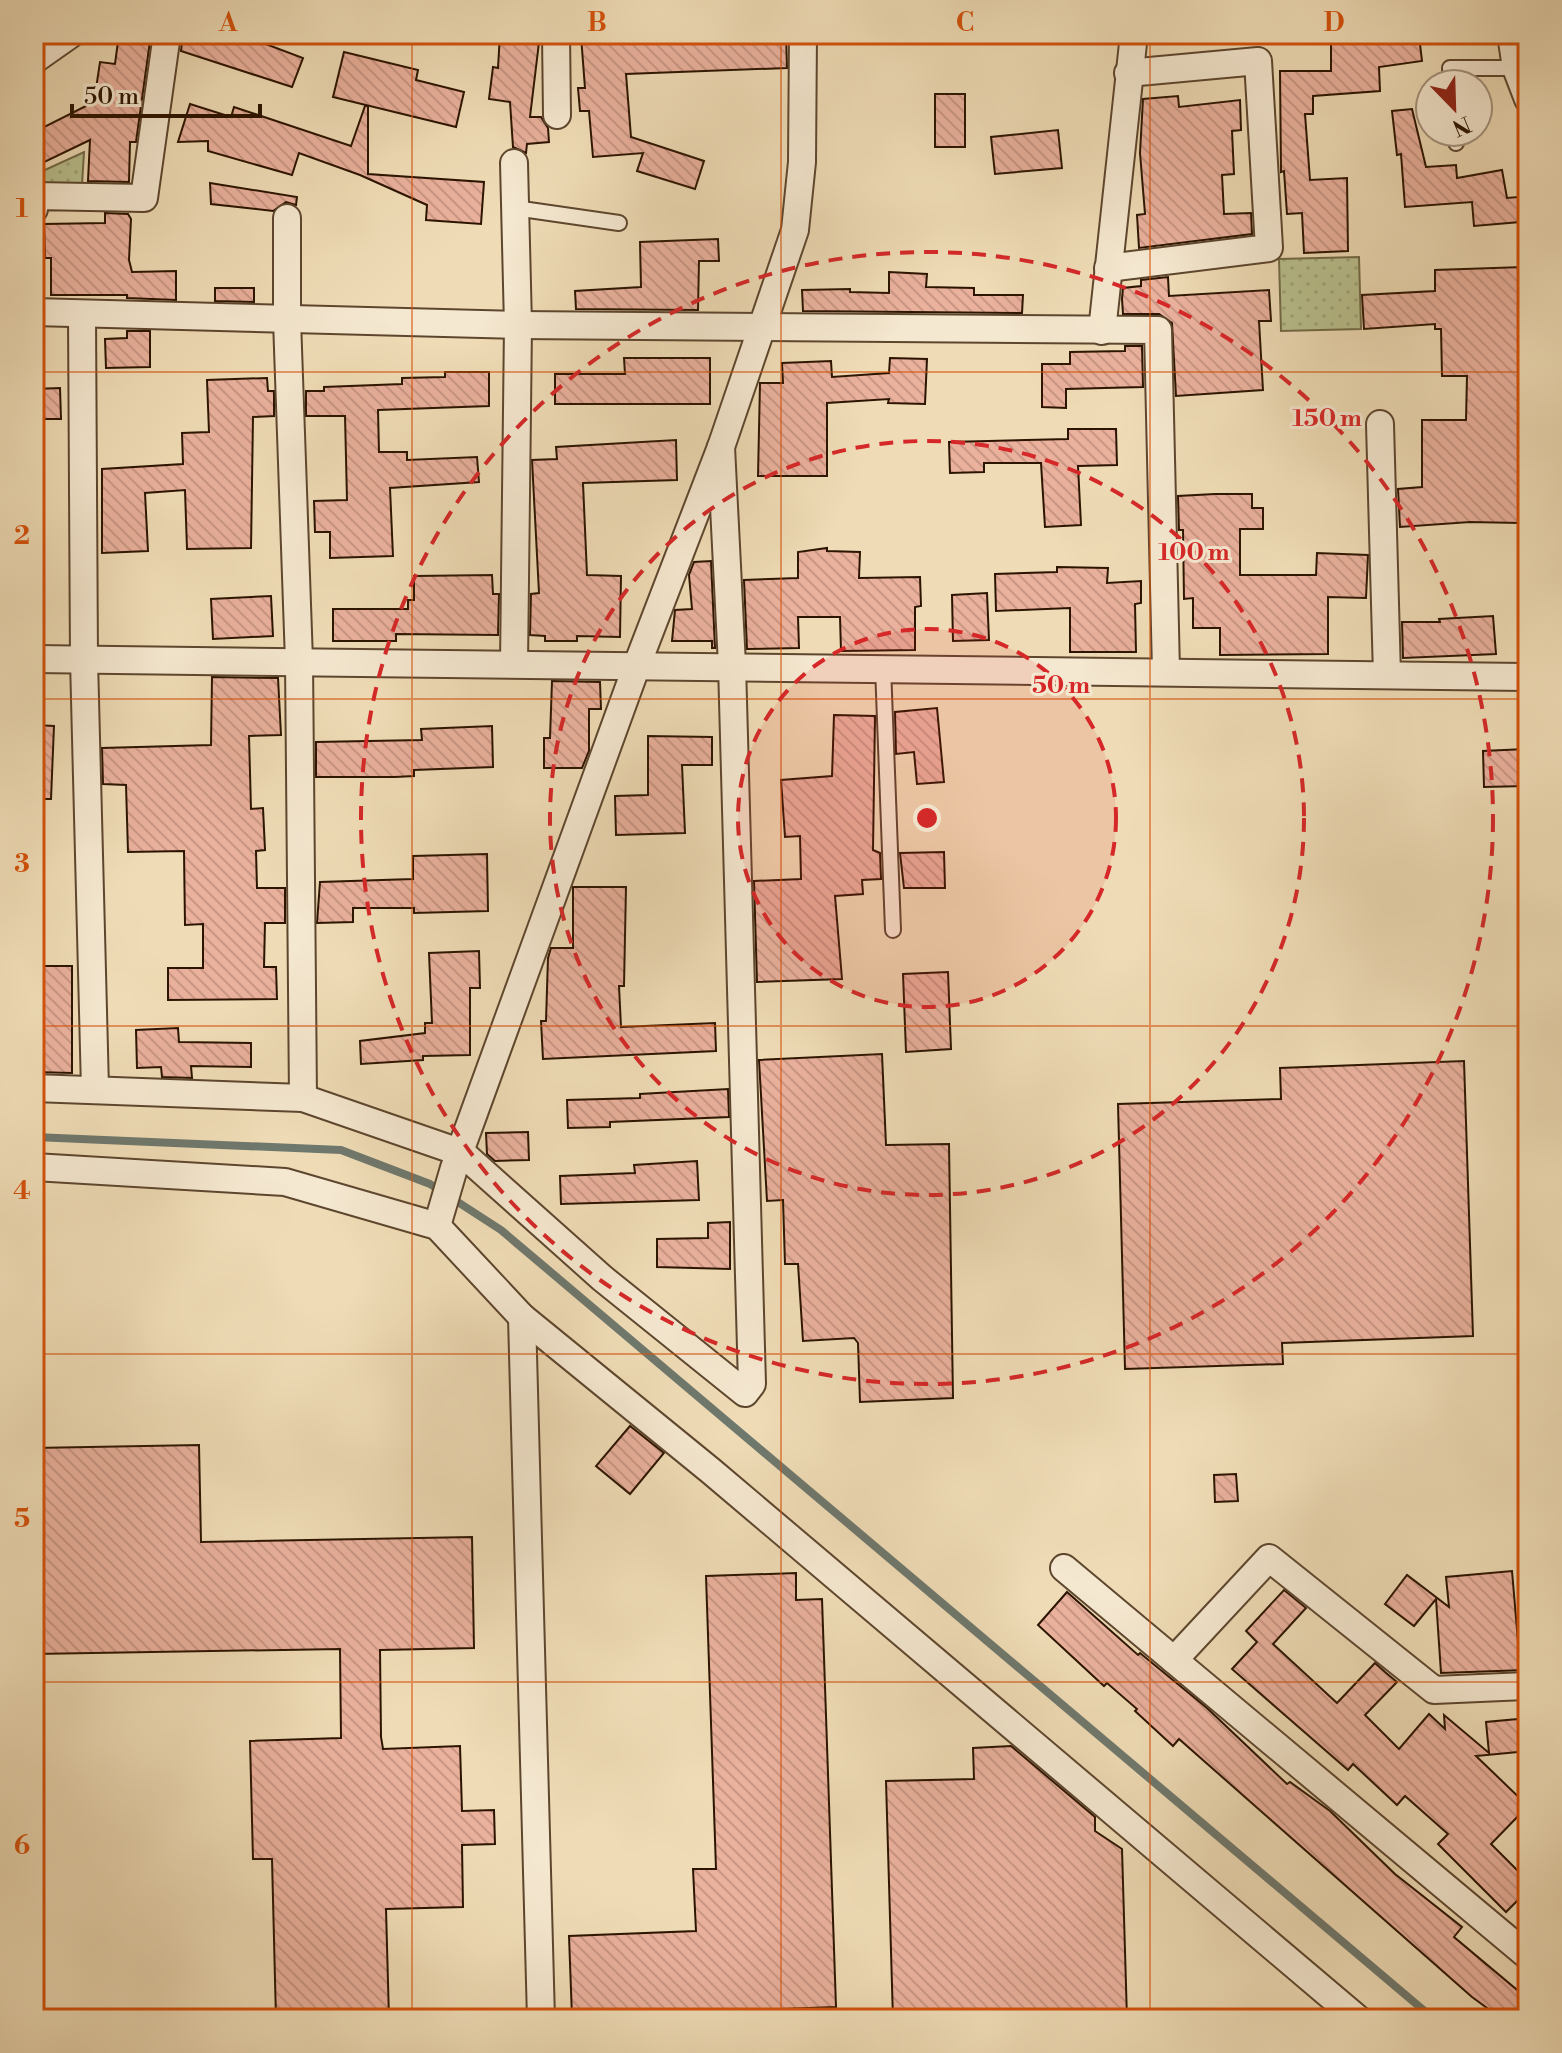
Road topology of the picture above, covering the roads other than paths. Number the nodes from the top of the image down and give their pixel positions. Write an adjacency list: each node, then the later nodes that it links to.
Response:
1 (71, 34): 7 (street)
2 (167, 34): 15 (street)
3 (556, 34): 12 (street)
4 (803, 34): 23 (street)
5 (1134, 34): 10 (street)
6 (1511, 34): 9 (street)
7 (34, 60)
8 (1494, 68): 9 (lane)
9 (1516, 68): 11 (street)
10 (1128, 73): 18 (street); 18 (street)
11 (1528, 99)
12 (557, 115)
13 (514, 163): 14 (street)
14 (515, 208): 17 (lane); 22 (street)
15 (34, 209)
16 (287, 218): 21 (street)
17 (619, 223)
18 (1108, 268): 24 (street)
19 (34, 312): 20 (street)
20 (82, 316): 21 (street); 28 (street)
21 (287, 320): 22 (street); 29 (street)
22 (518, 325): 23 (street); 30 (street)
23 (761, 327): 24 (street); 26 (street)
24 (1102, 331): 34 (street)
25 (1380, 424): 35 (street)
26 (721, 447): 31 (street); 32 (street)
27 (34, 659): 28 (street)
28 (84, 660): 29 (street); 39 (street)
29 (299, 661): 30 (street); 40 (street)
30 (514, 664): 31 (street)
31 (637, 665): 32 (street); 41 (street)
32 (732, 665): 33 (street); 41 (street)
33 (883, 667): 34 (street); 37 (lane)
34 (1166, 671): 35 (street)
35 (1387, 675): 36 (street)
36 (1528, 677)
37 (893, 930)
38 (34, 1088): 39 (street)
39 (95, 1089): 40 (street)
40 (303, 1098): 41 (street)
41 (458, 1160): 43 (street)
42 (34, 1167): 43 (street)
43 (437, 1226): 44 (street)
44 (522, 1317): 49 (street); 50 (street)
45 (1064, 1568): 46 (street)
46 (1174, 1660): 47 (street); 48 (street)
47 (1528, 1686)
48 (1528, 1956)
49 (541, 2019)
50 (1358, 2019)

